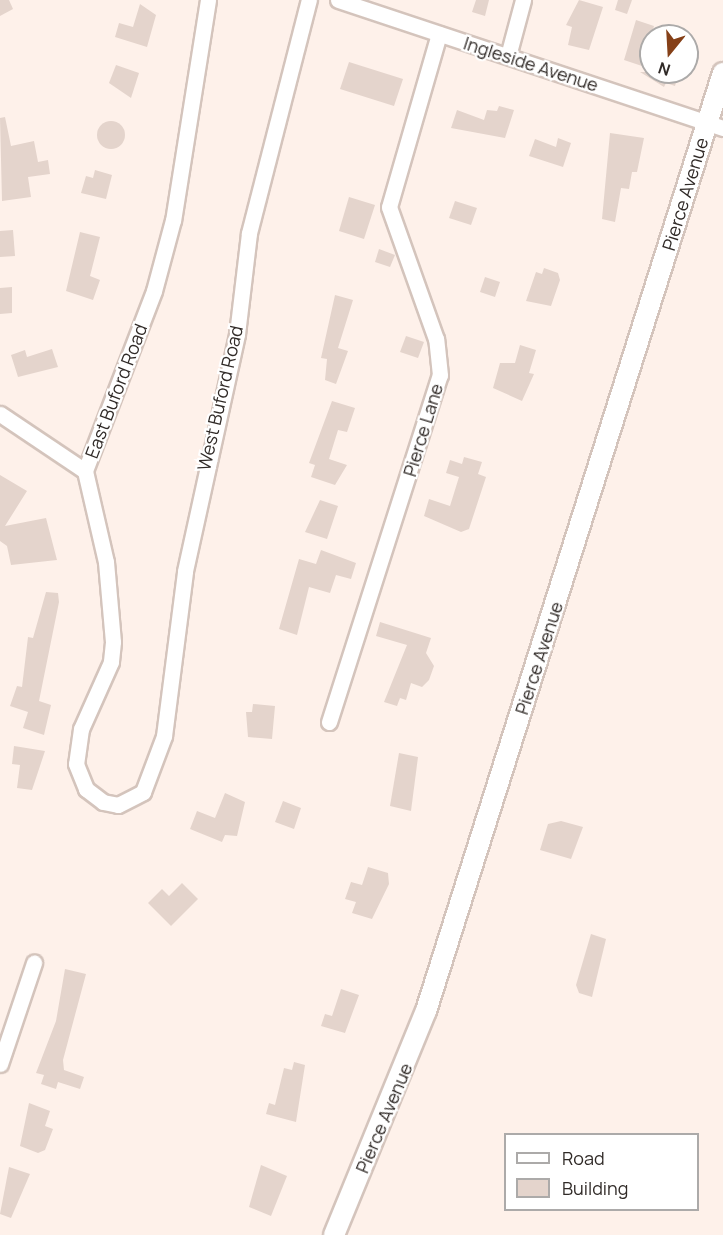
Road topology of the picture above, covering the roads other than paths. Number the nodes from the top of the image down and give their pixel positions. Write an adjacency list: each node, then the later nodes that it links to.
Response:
1 (208, 0): 10 (street, East Buford Road)
2 (309, 0): 12 (street, West Buford Road)
3 (338, 0): 5 (street, Ingleside Avenue)
4 (523, 0): 6 (street)
5 (439, 34): 6 (street, Ingleside Avenue); 11 (street, Pierce Lane)
6 (508, 56): 8 (street, Ingleside Avenue)
7 (723, 73): 8 (main road, Pierce Avenue)
8 (715, 125): 15 (main road, Pierce Avenue)
9 (0, 414): 10 (street)
10 (86, 471): 12 (street, East Buford Road)
11 (329, 722)
12 (139, 796)
13 (34, 963): 14 (street)
14 (0, 1064)
15 (334, 1235)

